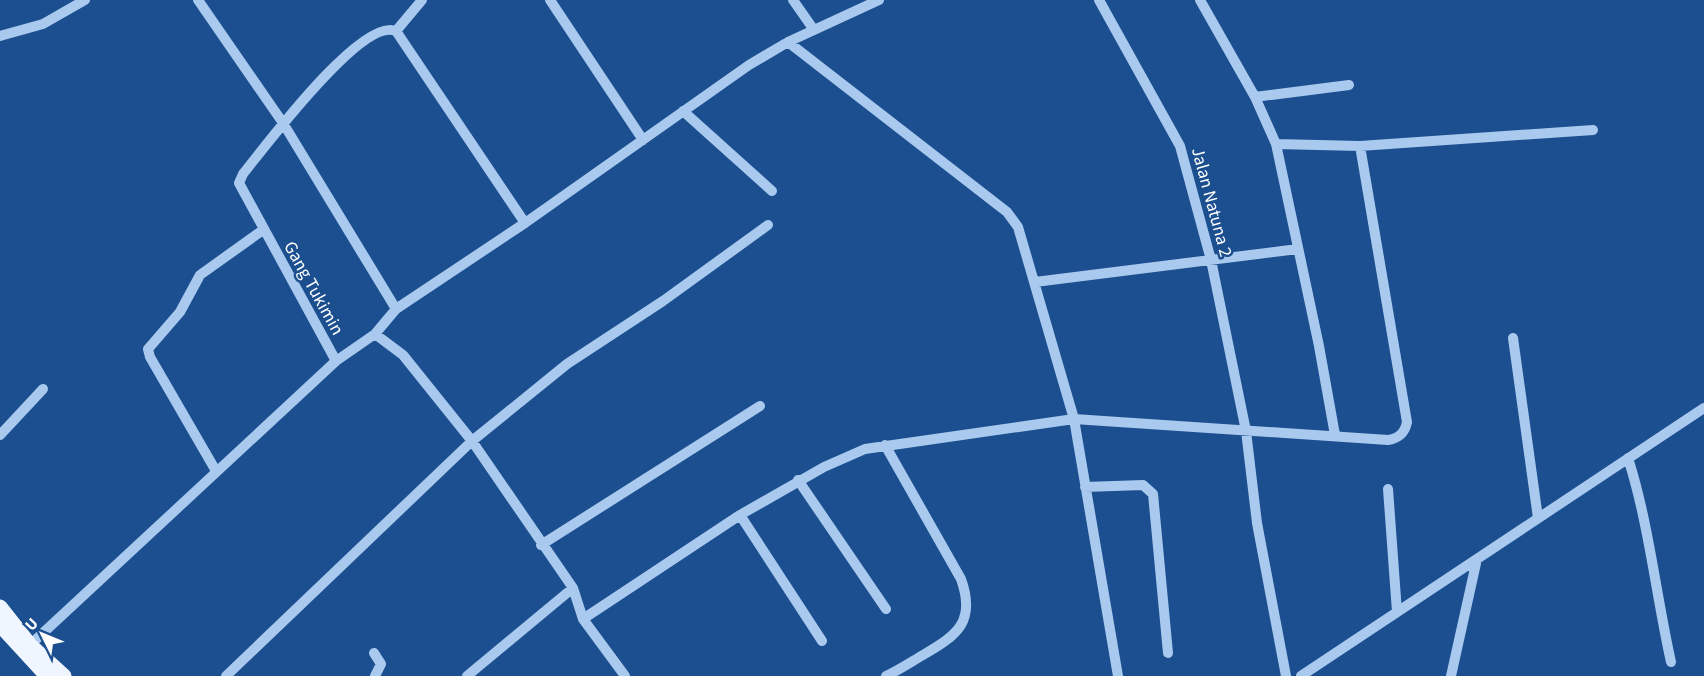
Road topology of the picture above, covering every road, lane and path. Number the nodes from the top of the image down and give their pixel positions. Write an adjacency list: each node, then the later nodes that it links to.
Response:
1 (85, 0): 11 (street)
2 (198, 0): 16 (street)
3 (422, 0): 10 (street)
4 (550, 0): 18 (street)
5 (793, 0): 9 (street)
6 (879, 0): 9 (street)
7 (1099, 0): 26 (street, Jalan Natuna 2)
8 (1200, 0): 14 (street)
9 (814, 30): 12 (street)
10 (396, 31): 16 (street); 22 (street)
11 (0, 36)
12 (788, 42): 15 (street); 27 (street)
13 (1349, 86): 14 (street)
14 (1255, 97): 19 (street)
15 (683, 111): 18 (street); 21 (street)
16 (284, 123): 24 (street, Gang Tukimin); 28 (street)
17 (1593, 130): 20 (street)
18 (643, 140): 22 (street)
19 (1276, 144): 20 (street); 25 (street)
20 (1360, 146): 38 (street)
21 (772, 191)
22 (525, 223): 28 (street)
23 (768, 225): 39 (street)
24 (263, 231): 31 (street, Gang Tukimin); 42 (street)
25 (1298, 249): 26 (street); 38 (street)
26 (1211, 260): 27 (street); 36 (street, Jalan Natuna 2)
27 (1035, 282): 35 (street)
28 (396, 309): 29 (street)
29 (375, 334): 31 (street); 39 (street)
30 (1513, 338): 47 (street)
31 (336, 361): 42 (street)
32 (44, 389): 37 (street)
33 (760, 406): 48 (street)
34 (1704, 408): 41 (street)
35 (1074, 419): 36 (street); 40 (street); 44 (street)
36 (1246, 430): 38 (street); 69 (street, Jalan Natuna 2)
37 (0, 435)
38 (1335, 435)
39 (472, 441): 48 (street); 64 (street)
40 (885, 445): 43 (street); 61 (street)
41 (1628, 458): 47 (street); 60 (street)
42 (216, 471): 57 (street)
43 (798, 480): 46 (street); 52 (street)
44 (1085, 487): 59 (street); 68 (street)
45 (1388, 489): 53 (street)
46 (740, 515): 54 (street); 56 (street)
47 (1538, 518): 49 (street)
48 (541, 545): 50 (street)
49 (1477, 559): 53 (street); 71 (street)
50 (573, 588): 54 (street); 66 (street)
51 (0, 607): 57 (main road)
52 (886, 609)
53 (1397, 612): 70 (street)
54 (583, 619): 67 (street)
55 (0, 625): 62 (main road)
56 (822, 641)
57 (30, 645): 63 (main road)
58 (374, 653): 65 (street)
59 (1168, 653)
60 (1671, 662)
61 (890, 675)
62 (47, 676)
63 (64, 676)
64 (226, 676)
65 (375, 676)
66 (467, 676)
67 (625, 676)
68 (1118, 676)
69 (1286, 676)
70 (1301, 676)
71 (1451, 676)

